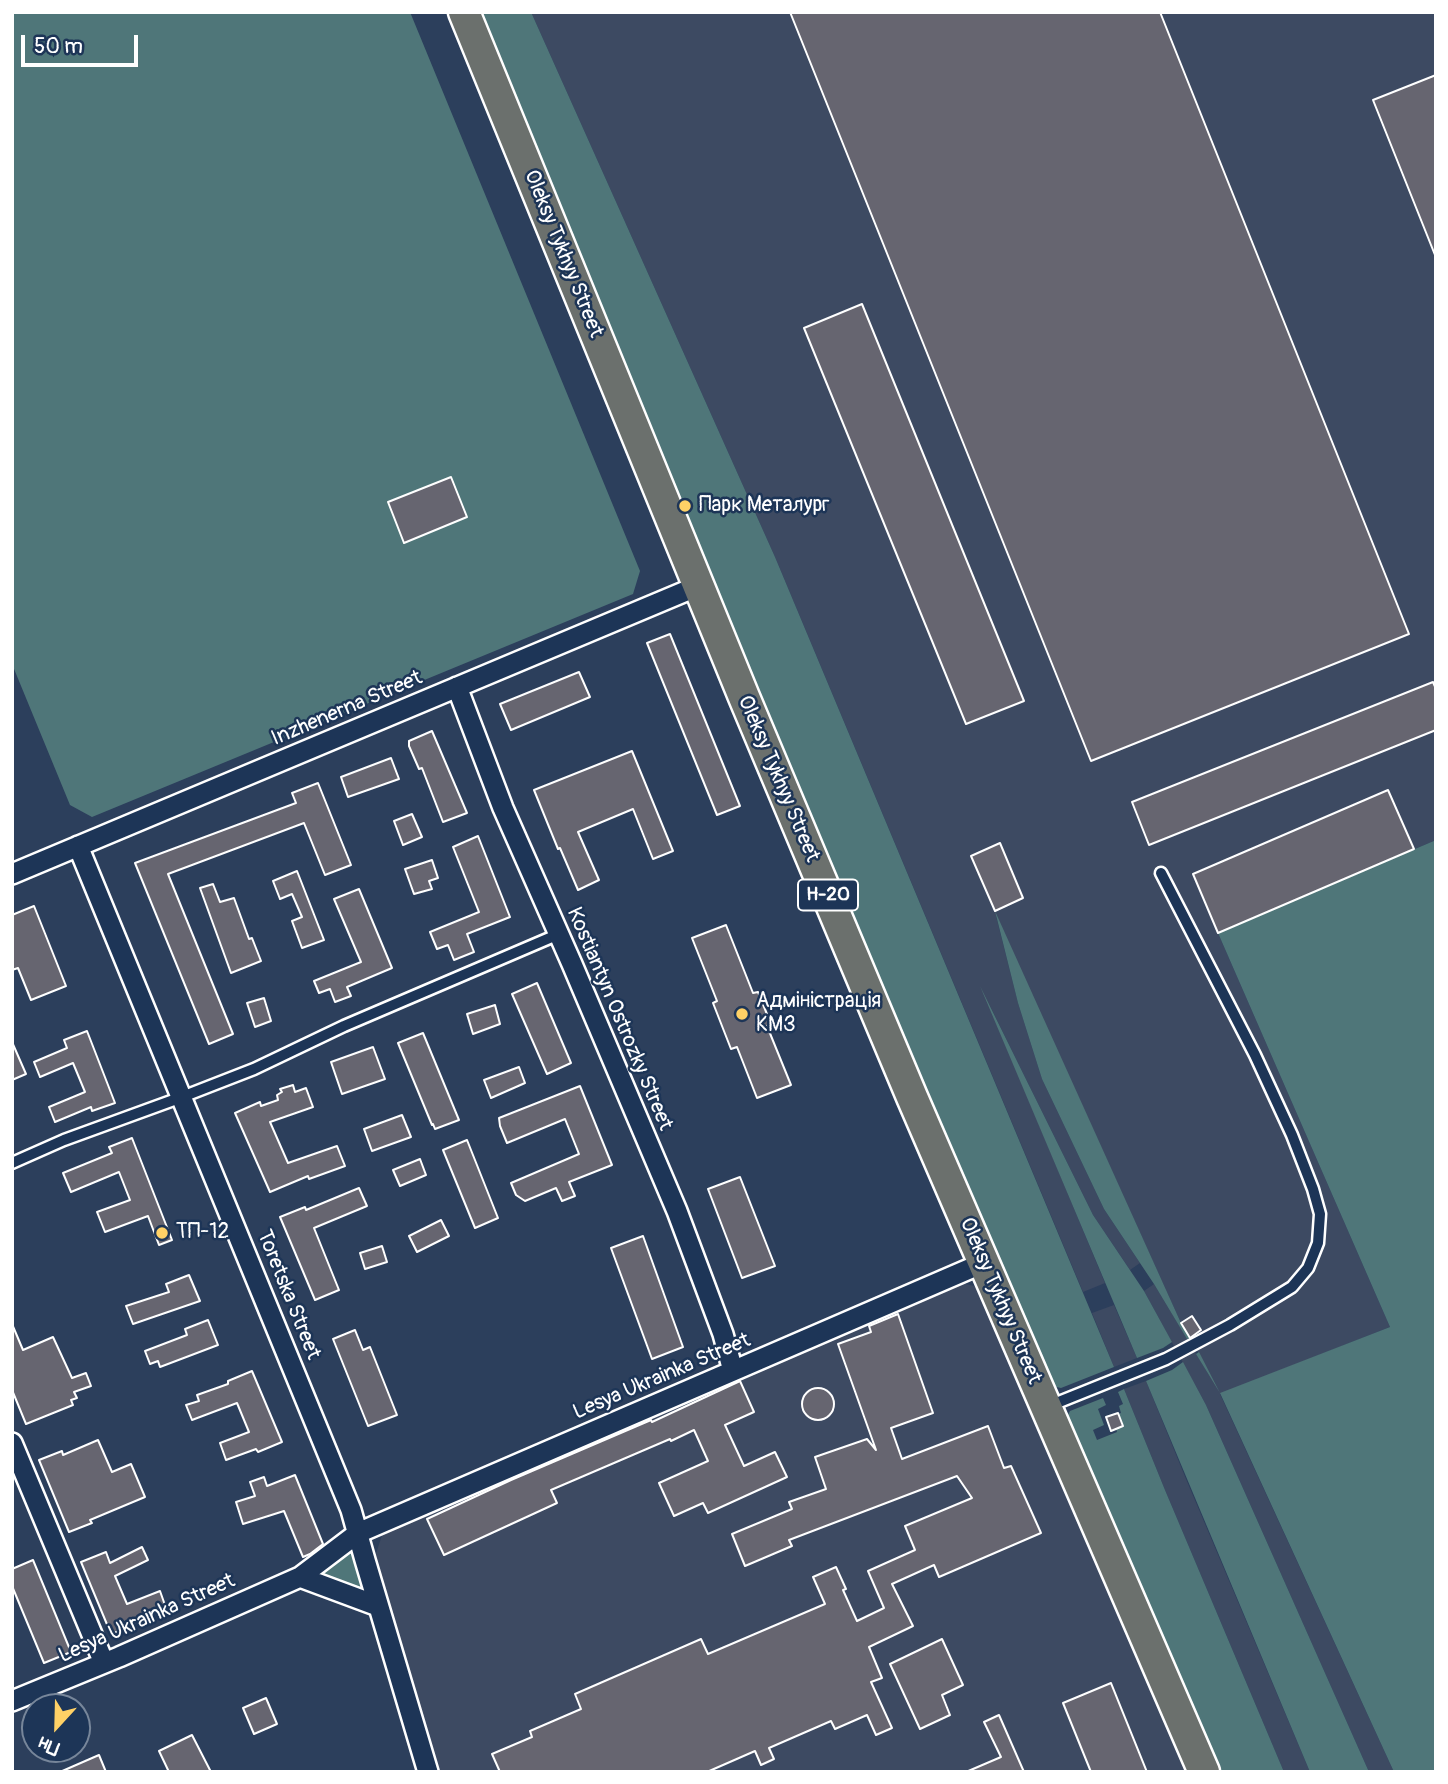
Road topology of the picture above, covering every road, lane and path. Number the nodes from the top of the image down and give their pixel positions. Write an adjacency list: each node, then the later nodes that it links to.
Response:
1 (464, 12): 2 (main road, Oleksy Tykhyy Street / Н-20)
2 (698, 586): 3 (street, Inzhenerna Street); 10 (main road, Oleksy Tykhyy Street / Н-20)
3 (457, 687): 4 (street, Inzhenerna Street); 7 (street, Kostiantyn Ostrozky Street)
4 (78, 846): 6 (street, Inzhenerna Street); 8 (street, Toretska Street)
5 (1161, 873): 12 (lane)
6 (12, 874)
7 (559, 934): 8 (lane); 11 (street, Kostiantyn Ostrozky Street)
8 (182, 1097): 9 (lane); 14 (street, Toretska Street)
9 (12, 1163)
10 (984, 1263): 11 (street, Lesya Ukrainka Street); 12 (main road, Oleksy Tykhyy Street / Н-20)
11 (733, 1371): 14 (street, Lesya Ukrainka Street)
12 (1045, 1408): 20 (main road, Oleksy Tykhyy Street / Н-20)
13 (12, 1443): 17 (street)
14 (358, 1533): 15 (street, Lesya Ukrainka Street); 16 (street, Toretska Street)
15 (300, 1577): 16 (street); 17 (street, Lesya Ukrainka Street)
16 (379, 1606): 19 (street, Toretska Street)
17 (103, 1663): 18 (street, Lesya Ukrainka Street)
18 (12, 1701)
19 (428, 1772)
20 (1204, 1772)

